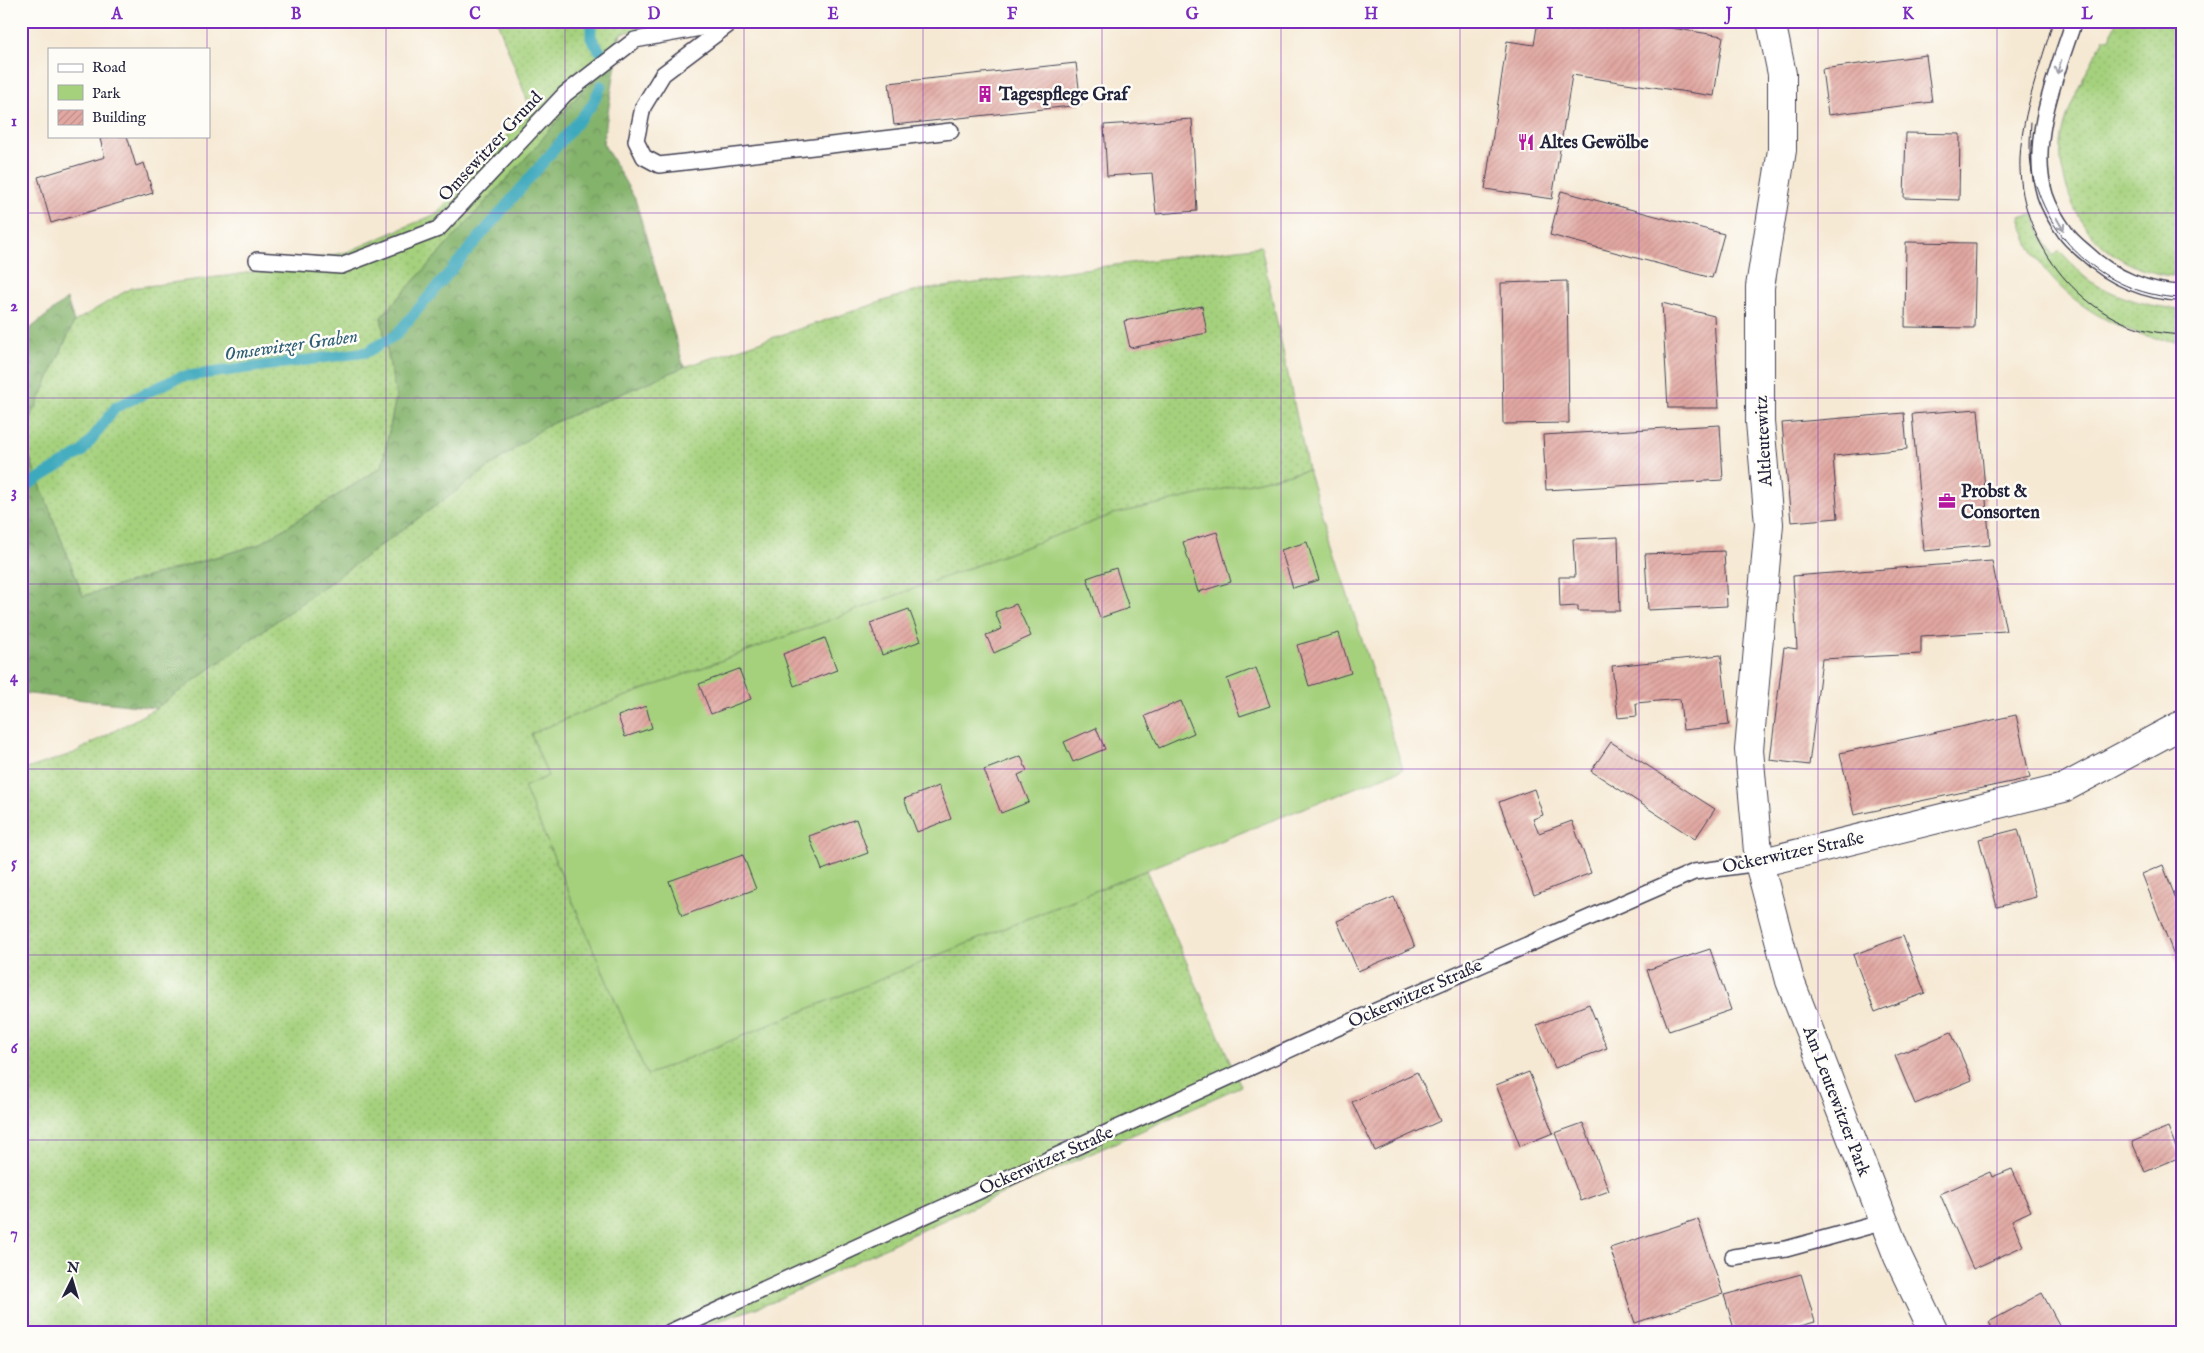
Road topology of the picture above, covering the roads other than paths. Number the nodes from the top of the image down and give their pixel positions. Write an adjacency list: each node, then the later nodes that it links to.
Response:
1 (1771, 21): 8 (street, Altleutewitz)
2 (2074, 21): 6 (lane, one-way to 6)
3 (735, 22): 4 (lane); 5 (lane, Omsewitzer Grund)
4 (951, 131)
5 (257, 260)
6 (2183, 293)
7 (2183, 724): 8 (street, Ockerwitzer Straße)
8 (1759, 863): 9 (street, Am Leutewitzer Park); 11 (lane, Ockerwitzer Straße)
9 (1884, 1222): 10 (lane); 12 (street, Am Leutewitzer Park)
10 (1733, 1257)
11 (670, 1332)
12 (1934, 1332)

